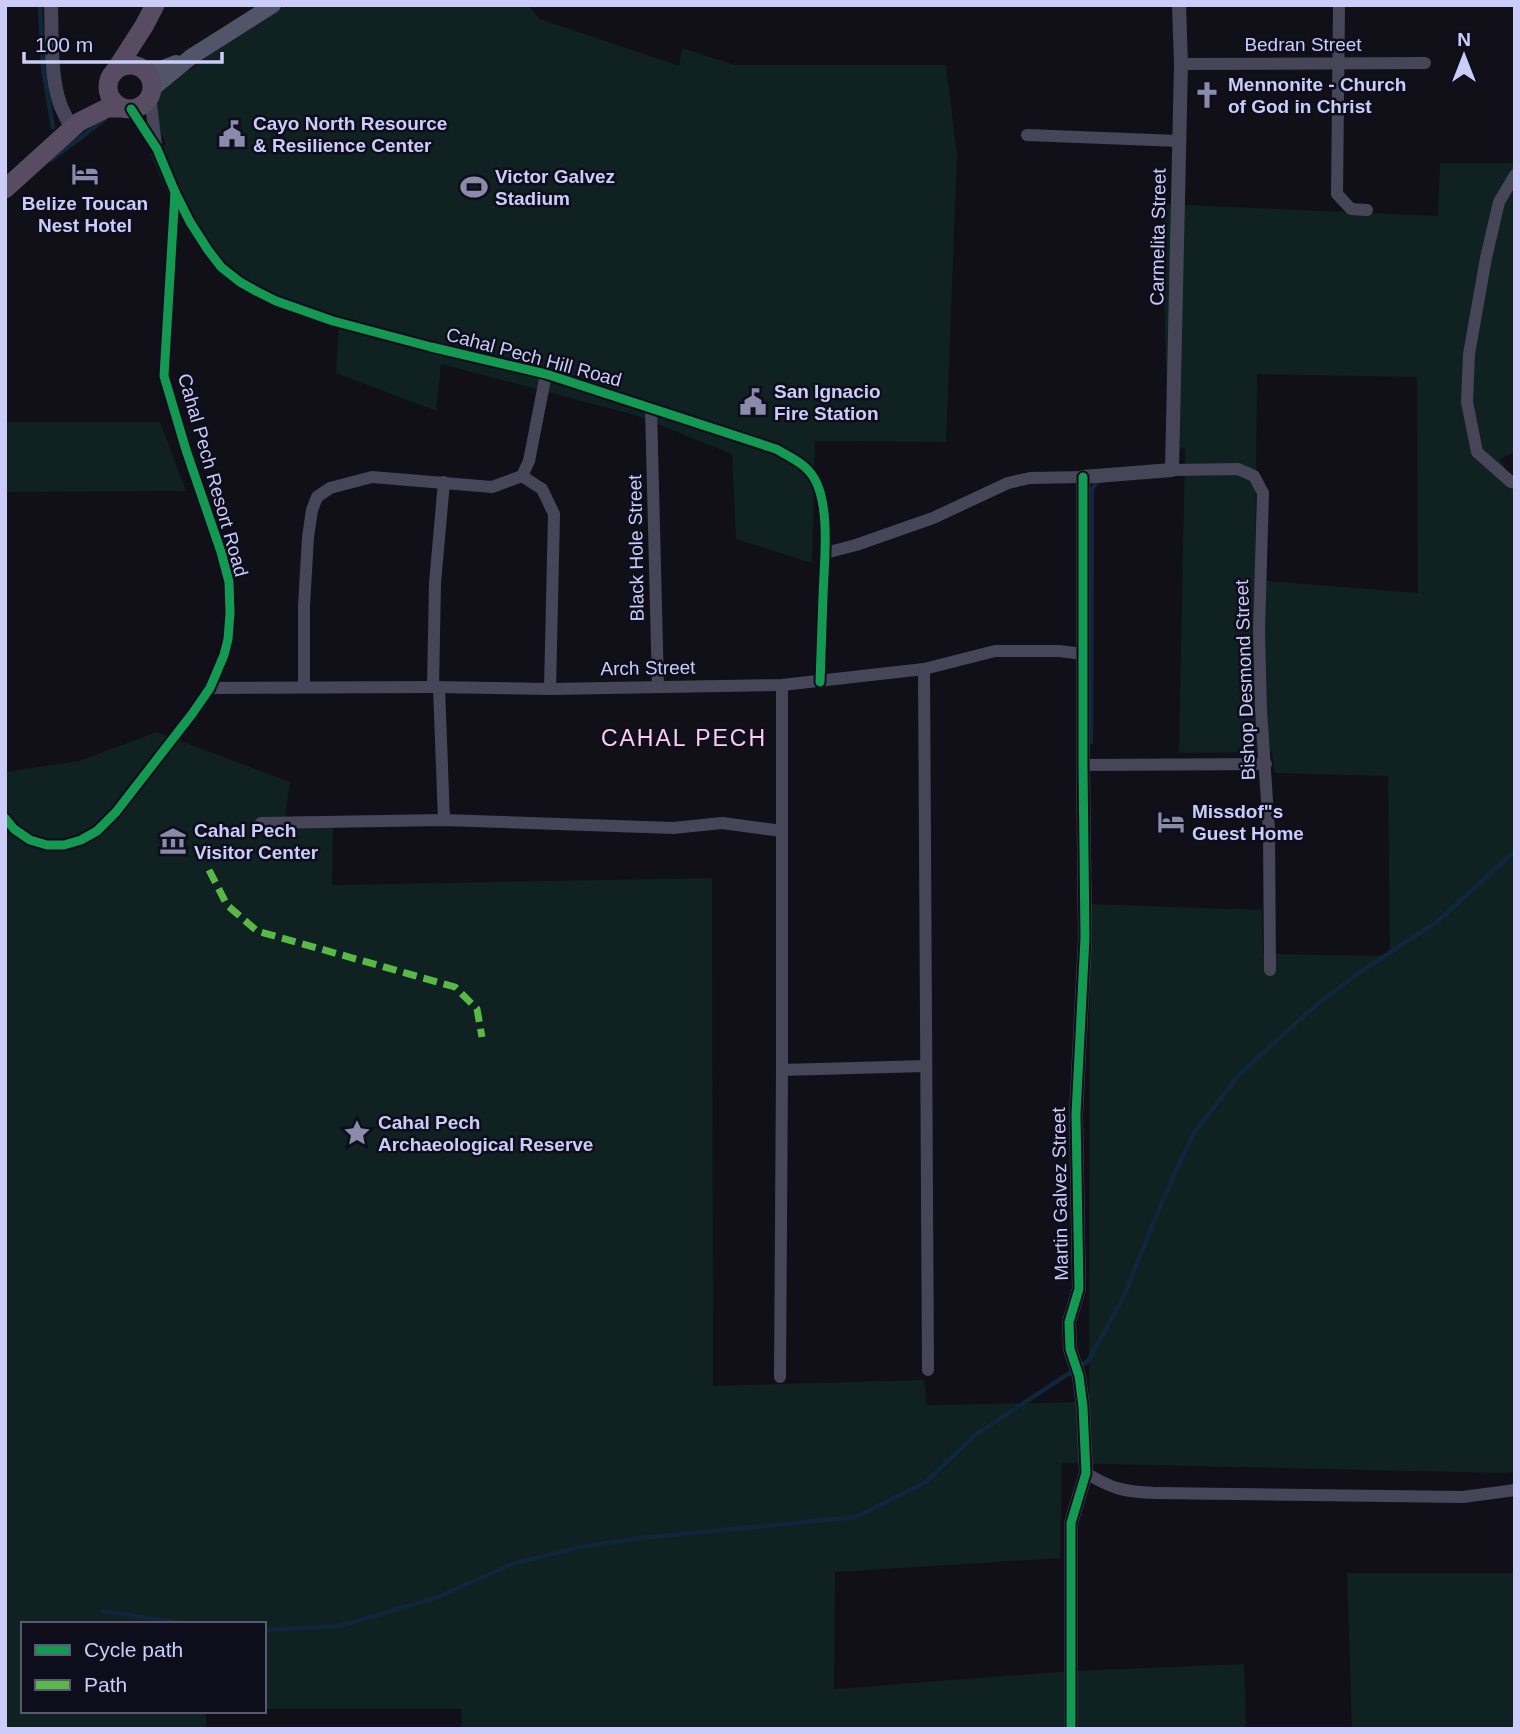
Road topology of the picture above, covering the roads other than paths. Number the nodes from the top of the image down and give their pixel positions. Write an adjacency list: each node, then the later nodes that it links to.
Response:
1 (51, 5): 13 (street)
2 (155, 5): 6 (highway)
3 (273, 5): 11 (main road)
4 (1179, 5): 9 (street, Carmelita Street)
5 (1339, 5): 7 (street)
6 (144, 26): 10 (highway); 11 (highway)
7 (1339, 62): 8 (street, Bedran Street); 9 (street, Bedran Street); 20 (street)
8 (1425, 62)
9 (1181, 64): 15 (street, Carmelita Street)
10 (113, 73): 11 (highway); 12 (highway); 13 (highway)
11 (148, 82): 12 (highway); 16 (street, Cahal Pech Hill Road)
12 (127, 108): 13 (highway); 16 (street, Cahal Pech Hill Road)
13 (76, 126): 18 (highway)
14 (1027, 135): 15 (street)
15 (1179, 141): 23 (street, Carmelita Street)
16 (157, 149): 19 (street, Cahal Pech Hill Road)
17 (1515, 175): 27 (street)
18 (5, 190)
19 (175, 192): 21 (street, Cahal Pech Hill Road); 36 (street, Cahal Pech Resort Road)
20 (1367, 210)
21 (547, 374): 22 (street, Cahal Pech Hill Road); 24 (street)
22 (651, 408): 28 (street, Cahal Pech Hill Road); 35 (street, Black Hole Street)
23 (1172, 470): 25 (street); 38 (street, Bishop Desmond Street)
24 (522, 476): 26 (street); 37 (street)
25 (1083, 477): 28 (street); 29 (street, Martin Galvez Street)
26 (444, 482): 33 (street); 34 (street)
27 (1515, 483)
28 (825, 553): 31 (street, Cahal Pech Hill Road)
29 (1083, 654): 30 (street, Arch Street); 39 (street, Martin Galvez Street)
30 (924, 669): 31 (street, Arch Street); 45 (street)
31 (820, 682): 32 (street, Arch Street)
32 (782, 685): 35 (street, Arch Street); 43 (street)
33 (304, 687): 34 (street, Arch Street); 36 (street, Arch Street)
34 (436, 687): 37 (street, Arch Street); 41 (street)
35 (658, 687): 37 (street, Arch Street)
36 (210, 688): 40 (street, Cahal Pech Resort Road)
37 (550, 689)
38 (1266, 764): 39 (street); 44 (street, Bishop Desmond Street)
39 (1083, 765): 49 (street, Martin Galvez Street)
40 (5, 818)
41 (444, 820): 42 (street); 43 (street)
42 (261, 823)
43 (782, 831): 46 (street)
44 (1270, 970)
45 (926, 1066): 46 (street); 47 (street)
46 (782, 1070): 48 (street)
47 (928, 1370)
48 (780, 1377)
49 (1086, 1473): 50 (street); 51 (street, Martin Galvez Street)
50 (1515, 1490)
51 (1071, 1729)

